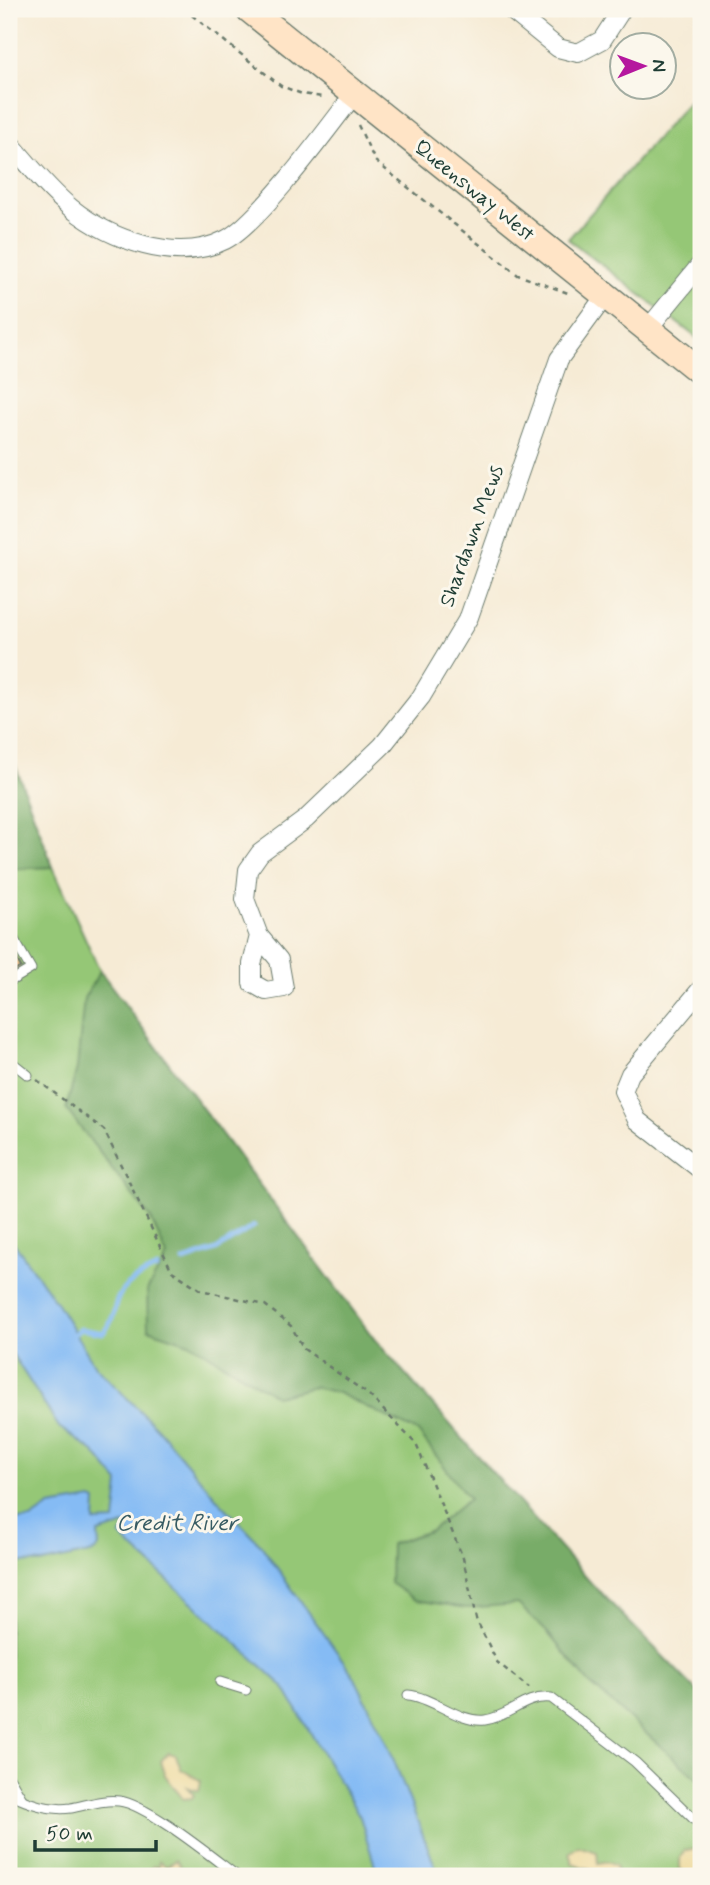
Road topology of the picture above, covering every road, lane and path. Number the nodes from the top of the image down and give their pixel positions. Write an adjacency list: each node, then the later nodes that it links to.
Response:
1 (184, 9): 5 (path)
2 (248, 9): 6 (street, Queensway West)
3 (510, 9): 4 (street)
4 (622, 9)
5 (329, 99)
6 (353, 106): 7 (street); 9 (path); 10 (street, Queensway West)
7 (9, 142)
8 (701, 264): 11 (street)
9 (571, 295)
10 (605, 296): 11 (street, Queensway West); 14 (street, Shardawn Mews)
11 (647, 330): 12 (street, Queensway West)
12 (701, 373)
13 (9, 932): 15 (lane)
14 (259, 936)
15 (9, 982)
16 (701, 989): 19 (street)
17 (9, 1060): 18 (lane)
18 (28, 1075): 23 (path)
19 (701, 1170)
20 (220, 1682): 21 (lane)
21 (246, 1690)
22 (408, 1695): 23 (lane)
23 (551, 1698): 27 (lane)
24 (9, 1777): 26 (lane)
25 (9, 1794): 26 (lane)
26 (23, 1801): 28 (lane)
27 (701, 1826)
28 (237, 1876)

